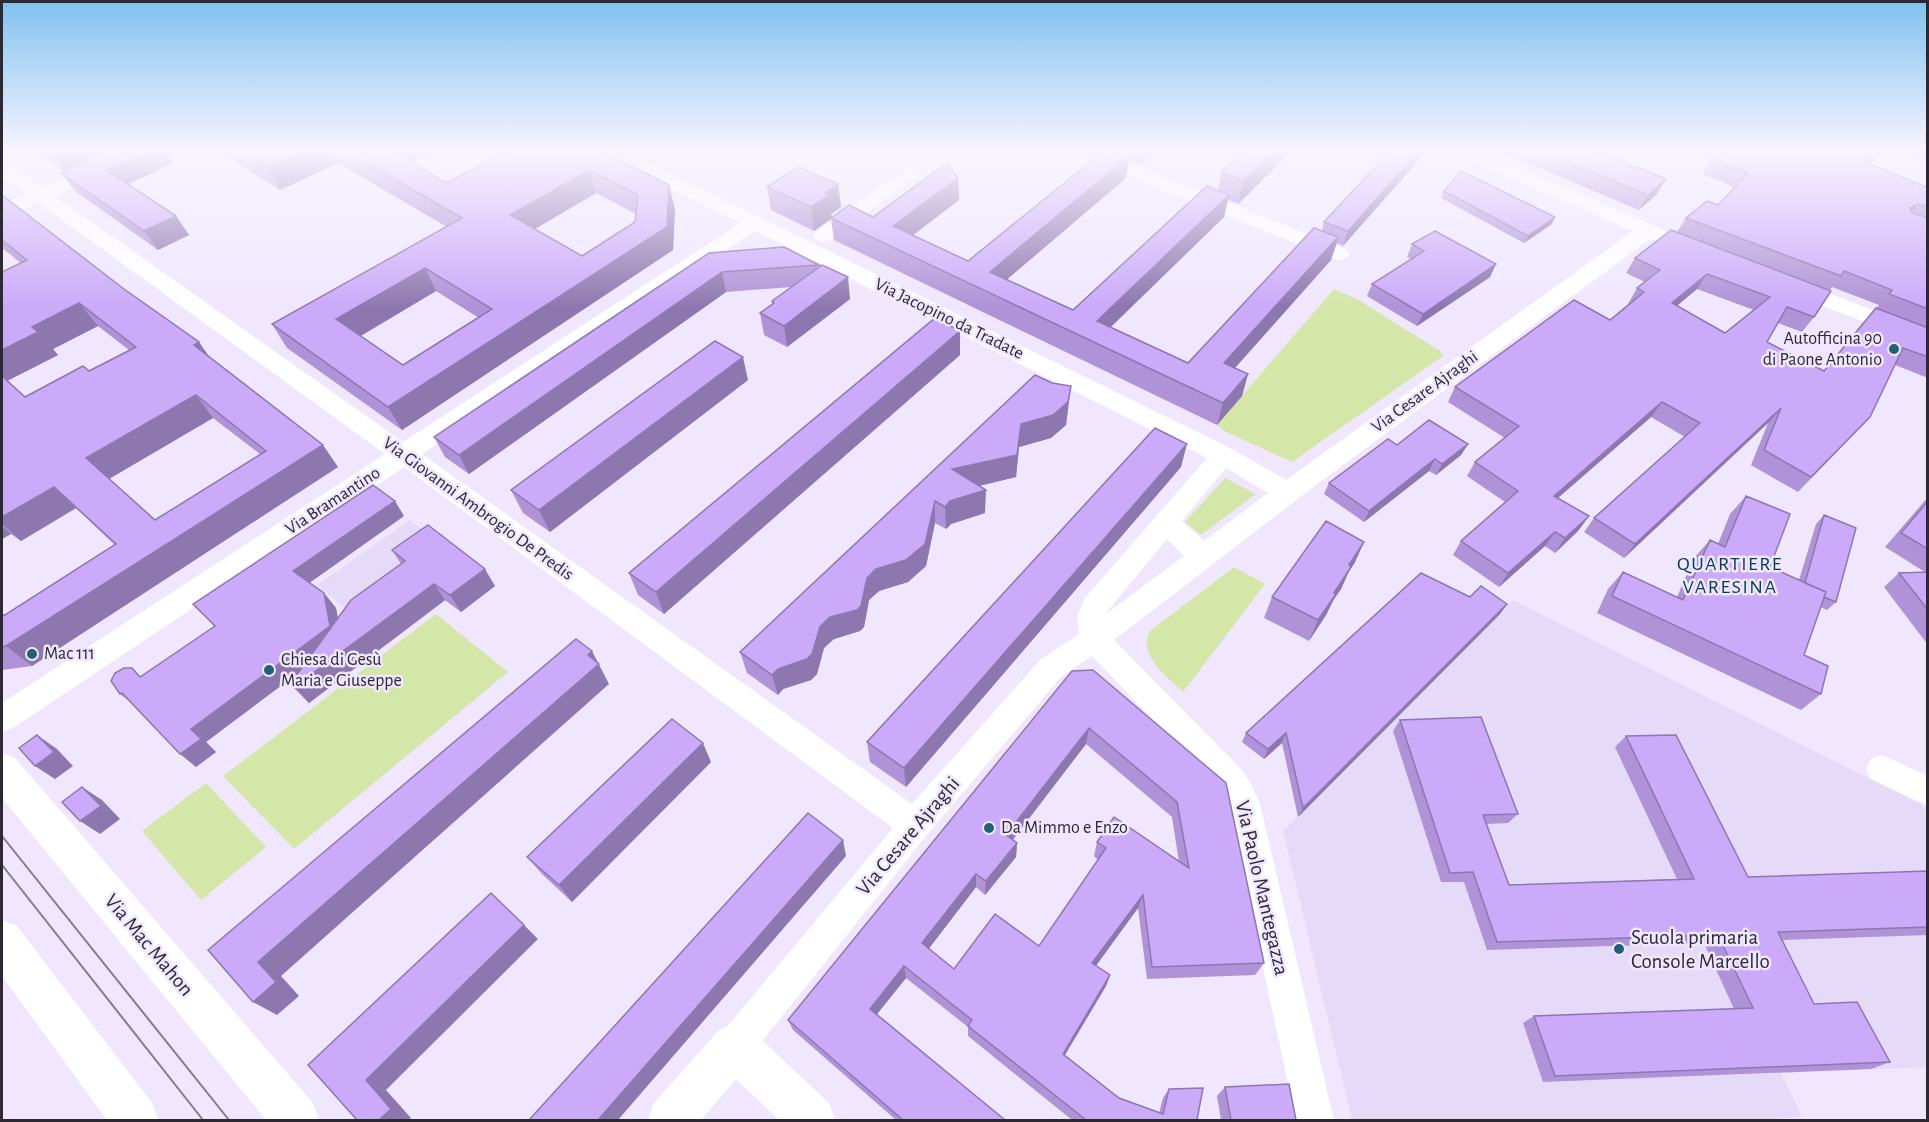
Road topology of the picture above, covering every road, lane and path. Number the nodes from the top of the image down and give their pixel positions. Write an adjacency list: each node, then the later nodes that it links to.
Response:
1 (22, 202): 7 (street)
2 (48, 202): 15 (street, Via Giovanni Ambrogio De Predis)
3 (713, 202): 8 (street, Via Jacopino da Tradate)
4 (870, 202): 10 (street)
5 (1210, 202): 12 (street)
6 (1585, 202): 9 (street)
7 (2, 212)
8 (754, 223): 15 (street, Via Bramantino); 16 (street, Via Jacopino da Tradate)
9 (1648, 230): 11 (street); 17 (street, Via Cesare Ajraghi)
10 (823, 236)
11 (1677, 242)
12 (1340, 254)
13 (1775, 280): 14 (street)
14 (1928, 339)
15 (404, 454): 21 (street, Via Bramantino); 25 (street, Via Giovanni Ambrogio De Predis)
16 (1223, 455): 17 (street, Via Jacopino da Tradate); 18 (street)
17 (1288, 493): 19 (street, Via Cesare Ajraghi)
18 (1167, 520): 19 (street); 20 (street)
19 (1203, 556): 20 (street, Via Cesare Ajraghi)
20 (1094, 639): 25 (street, Via Cesare Ajraghi); 32 (street, Via Paolo Mantegazza)
21 (2, 719)
22 (1882, 769): 24 (street)
23 (2, 770): 29 (main road, Via Mac Mahon)
24 (1928, 792)
25 (915, 825): 27 (street, Via Cesare Ajraghi)
26 (2, 941): 28 (main road)
27 (735, 1046): 30 (main road); 31 (main road)
28 (135, 1120)
29 (296, 1120)
30 (671, 1120)
31 (813, 1120)
32 (1315, 1120)

